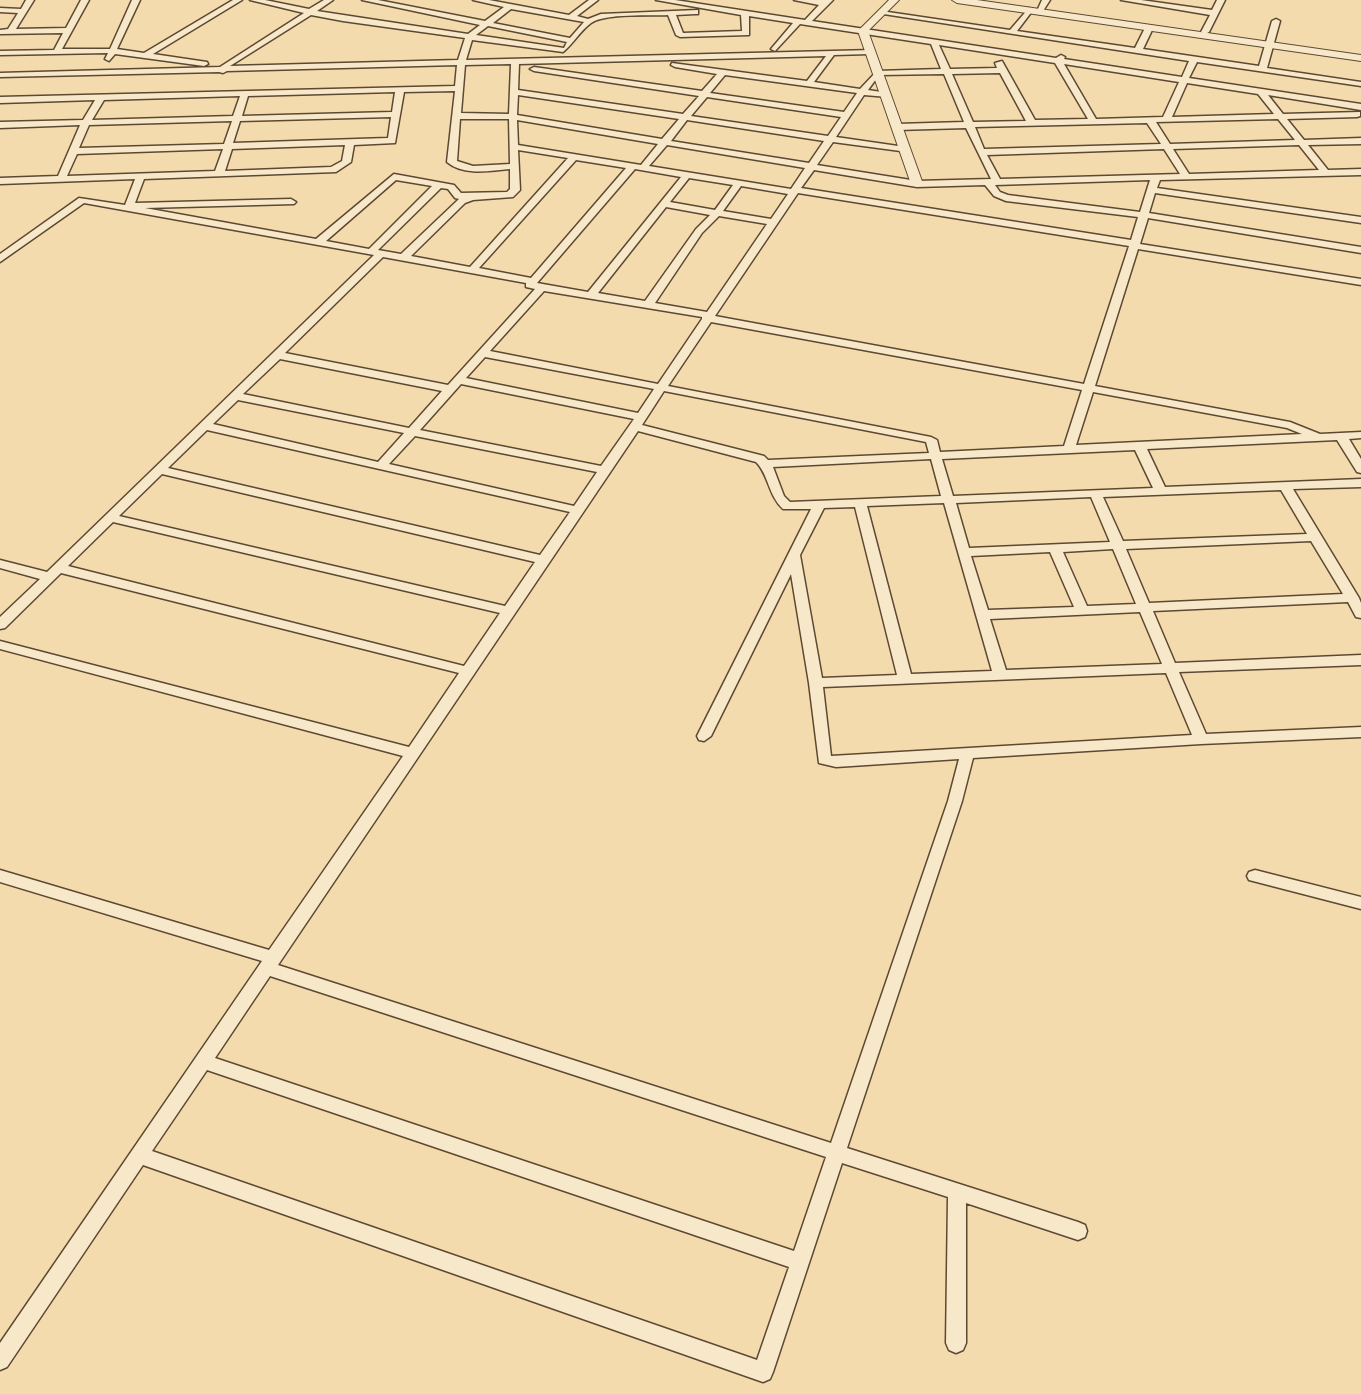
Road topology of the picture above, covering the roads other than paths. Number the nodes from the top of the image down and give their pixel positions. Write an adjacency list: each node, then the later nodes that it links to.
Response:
1 (30, 0): 26 (street)
2 (85, 0): 42 (street)
3 (136, 0): 54 (street)
4 (238, 0): 60 (street)
5 (254, 0): 29 (street)
6 (328, 0): 29 (street)
7 (366, 0): 39 (street)
8 (478, 0): 22 (street)
9 (529, 0): 22 (street)
10 (594, 0): 23 (street)
11 (660, 0): 24 (street)
12 (715, 0): 24 (street)
13 (798, 0): 19 (street)
14 (894, 0): 31 (street)
15 (957, 0): 27 (street)
16 (981, 0): 21 (street)
17 (1125, 0): 20 (street)
18 (1221, 0): 32 (street)
19 (827, 2): 38 (street)
20 (1162, 2): 32 (street)
21 (1043, 4): 47 (street)
22 (514, 7): 35 (street); 39 (street)
23 (585, 7): 34 (street); 35 (street)
24 (707, 8): 28 (street)
25 (0, 10): 26 (street)
26 (24, 10): 43 (street)
27 (1029, 10): 40 (street); 46 (street)
28 (727, 11): 30 (street); 33 (street)
29 (310, 12): 48 (street); 69 (street)
30 (671, 13): 33 (street); 34 (street)
31 (881, 13): 44 (street); 46 (street)
32 (1215, 13): 47 (street)
33 (746, 14): 38 (street)
34 (624, 15): 36 (street)
35 (570, 18): 36 (street)
36 (589, 21): 49 (street)
37 (1276, 21): 52 (street)
38 (803, 22): 41 (street); 65 (street)
39 (485, 25): 48 (street); 49 (street)
40 (1149, 28): 52 (street); 57 (street)
41 (849, 29): 44 (street); 55 (street)
42 (69, 30): 43 (street); 53 (street)
43 (11, 31): 45 (street)
44 (863, 31): 51 (street); 58 (street)
45 (0, 32)
46 (1013, 32): 50 (street)
47 (1205, 32): 52 (street)
48 (469, 37): 49 (street); 66 (street)
49 (574, 41)
50 (1072, 41): 57 (street); 64 (street)
51 (934, 42): 56 (street); 74 (street)
52 (1271, 44): 61 (street); 70 (street)
53 (57, 51): 54 (street); 59 (street)
54 (112, 51): 60 (street); 75 (street)
55 (832, 51): 58 (street); 65 (street); 80 (street)
56 (993, 51): 64 (street); 71 (street)
57 (1138, 51): 63 (street)
58 (870, 52): 76 (street)
59 (0, 53)
60 (145, 56): 69 (street)
61 (1361, 57)
62 (641, 59): 65 (street); 67 (street); 73 (street)
63 (1194, 59): 70 (street); 78 (street)
64 (1058, 61): 78 (street); 108 (street)
65 (765, 62): 73 (street); 80 (street)
66 (461, 63): 67 (street); 68 (street); 83 (street)
67 (515, 64): 86 (street); 90 (street)
68 (308, 68): 69 (street); 85 (street)
69 (224, 69): 72 (street)
70 (1262, 69): 79 (street)
71 (1003, 70): 74 (street); 109 (street)
72 (161, 72): 75 (street); 92 (street)
73 (723, 72): 90 (street)
74 (946, 72): 76 (street); 111 (street)
75 (104, 73): 82 (street)
76 (877, 73): 87 (street); 91 (street)
77 (0, 75): 82 (street)
78 (1186, 80): 88 (street); 106 (street)
79 (1335, 80): 81 (street); 95 (street)
80 (808, 84): 87 (street)
81 (1361, 84)
82 (32, 87): 93 (street); 94 (street)
83 (459, 88): 84 (street); 99 (street)
84 (400, 89): 85 (street); 98 (street)
85 (302, 92): 89 (street)
86 (514, 92): 102 (street); 103 (street)
87 (862, 92): 91 (street); 100 (street)
88 (1261, 92): 95 (street); 101 (street)
89 (244, 93): 92 (street); 104 (street)
90 (705, 94): 100 (street); 103 (street)
91 (885, 95): 112 (street)
92 (151, 96): 93 (street)
93 (101, 97): 107 (street)
94 (0, 100)
95 (1329, 103): 96 (street)
96 (1361, 107)
97 (1361, 113): 101 (street)
98 (396, 114): 104 (street); 115 (street)
99 (456, 116): 102 (street); 125 (street)
100 (845, 116): 113 (street)
101 (1280, 116): 106 (street); 117 (street)
102 (513, 117): 116 (street); 119 (street)
103 (686, 117): 113 (street); 116 (street)
104 (237, 118): 107 (street); 118 (street)
105 (1150, 120): 106 (street); 108 (street); 120 (street)
106 (1166, 120)
107 (86, 122): 110 (street); 122 (street)
108 (1094, 122): 109 (street)
109 (1032, 123): 111 (street)
110 (0, 125)
111 (969, 125): 112 (street); 123 (street)
112 (897, 127): 121 (street)
113 (829, 139): 121 (street); 127 (street)
114 (1361, 141): 117 (street)
115 (350, 142): 118 (street); 130 (street)
116 (665, 142): 126 (street); 127 (street)
117 (1301, 143): 120 (street); 129 (street)
118 (228, 146): 122 (street); 130 (street)
119 (514, 147): 124 (street); 125 (street)
120 (1167, 147): 123 (street); 134 (street)
121 (905, 150): 140 (street)
122 (76, 151): 136 (street)
123 (981, 152): 137 (street)
124 (574, 156): 126 (street); 156 (street)
125 (514, 166): 143 (street)
126 (638, 167): 131 (street); 158 (street)
127 (810, 167): 140 (street); 142 (street)
128 (1361, 172): 129 (street)
129 (1326, 173): 134 (street)
130 (219, 174): 132 (street)
131 (687, 175): 138 (street); 145 (street)
132 (140, 177): 136 (street); 144 (street)
133 (1156, 177): 134 (street); 137 (street); 141 (street)
134 (1186, 177)
135 (2, 179): 136 (street)
136 (61, 179)
137 (992, 182): 140 (street); 147 (street)
138 (739, 183): 142 (street); 146 (street)
139 (440, 184): 143 (street); 150 (street); 153 (street)
140 (917, 184)
141 (1152, 190): 147 (street); 148 (street)
142 (794, 191): 149 (street); 151 (street)
143 (471, 197): 154 (street)
144 (291, 202)
145 (664, 204): 146 (street); 159 (street)
146 (717, 213): 149 (street); 160 (street)
147 (1145, 215): 151 (street); 152 (street)
148 (1361, 220)
149 (772, 222): 161 (street)
150 (319, 242): 153 (street); 155 (street)
151 (1135, 245): 157 (street); 166 (street)
152 (1361, 250)
153 (376, 252): 154 (street); 163 (street)
154 (404, 257): 156 (street)
155 (0, 259)
156 (472, 270): 158 (street)
157 (1361, 282)
158 (538, 284): 159 (street); 162 (street)
159 (591, 295): 160 (street)
160 (648, 305): 161 (street)
161 (708, 317): 165 (street); 166 (street)
162 (484, 353): 164 (street); 165 (street)
163 (277, 355): 167 (street); 168 (street)
164 (459, 380): 167 (street); 169 (street)
165 (660, 387): 169 (street); 177 (street)
166 (1089, 387): 174 (street); 176 (street)
167 (450, 389): 171 (street)
168 (235, 396): 170 (street); 171 (street)
169 (638, 421): 178 (street); 182 (street)
170 (205, 426): 179 (street); 181 (street)
171 (410, 431): 179 (street); 182 (street)
172 (1361, 435): 173 (street)
173 (1340, 436): 174 (street); 180 (street)
174 (1318, 437): 175 (street)
175 (1139, 445): 176 (street); 185 (street)
176 (1069, 448): 177 (street)
177 (936, 454): 178 (street); 187 (street)
178 (766, 464): 189 (street)
179 (381, 466): 190 (street)
180 (1361, 469)
181 (159, 470): 191 (street); 197 (street)
182 (604, 470): 190 (street)
183 (1361, 483): 184 (street)
184 (1285, 486): 185 (street); 192 (street)
185 (1161, 491): 186 (street)
186 (1096, 494): 187 (street); 193 (street)
187 (949, 500): 188 (street); 195 (street)
188 (860, 503): 189 (street); 212 (street)
189 (819, 505): 196 (street)
190 (577, 510): 197 (street)
191 (110, 518): 199 (street); 203 (street)
192 (1316, 537): 193 (street); 200 (street)
193 (1117, 545): 194 (street); 201 (street)
194 (1055, 548): 195 (street); 202 (street)
195 (964, 552): 205 (street)
196 (794, 555): 213 (street); 215 (street)
197 (543, 560): 203 (street)
198 (0, 564): 199 (street)
199 (54, 573): 206 (street); 210 (street)
200 (1352, 598): 201 (street); 204 (street)
201 (1144, 608): 202 (street); 209 (street)
202 (1082, 610): 205 (street)
203 (508, 611): 210 (street)
204 (1361, 614)
205 (982, 615): 211 (street)
206 (0, 625)
207 (0, 645): 217 (street)
208 (1361, 660): 209 (street)
209 (1172, 668): 211 (street); 216 (street)
210 (468, 671): 217 (street)
211 (1000, 676): 212 (street)
212 (905, 679): 213 (street)
213 (816, 683): 218 (street)
214 (1361, 732): 216 (street)
215 (704, 736)
216 (1201, 738): 218 (street)
217 (412, 753): 222 (street)
218 (967, 755): 224 (street)
219 (0, 876): 222 (street)
220 (1255, 876): 221 (street)
221 (1361, 903)
222 (270, 963): 223 (street); 224 (street)
223 (203, 1061): 225 (street); 228 (street)
224 (836, 1153): 226 (street); 228 (street)
225 (139, 1155): 228 (street); 230 (street)
226 (957, 1192): 227 (street); 229 (street)
227 (1078, 1231)
228 (800, 1262)
229 (956, 1343)
230 (0, 1360)

